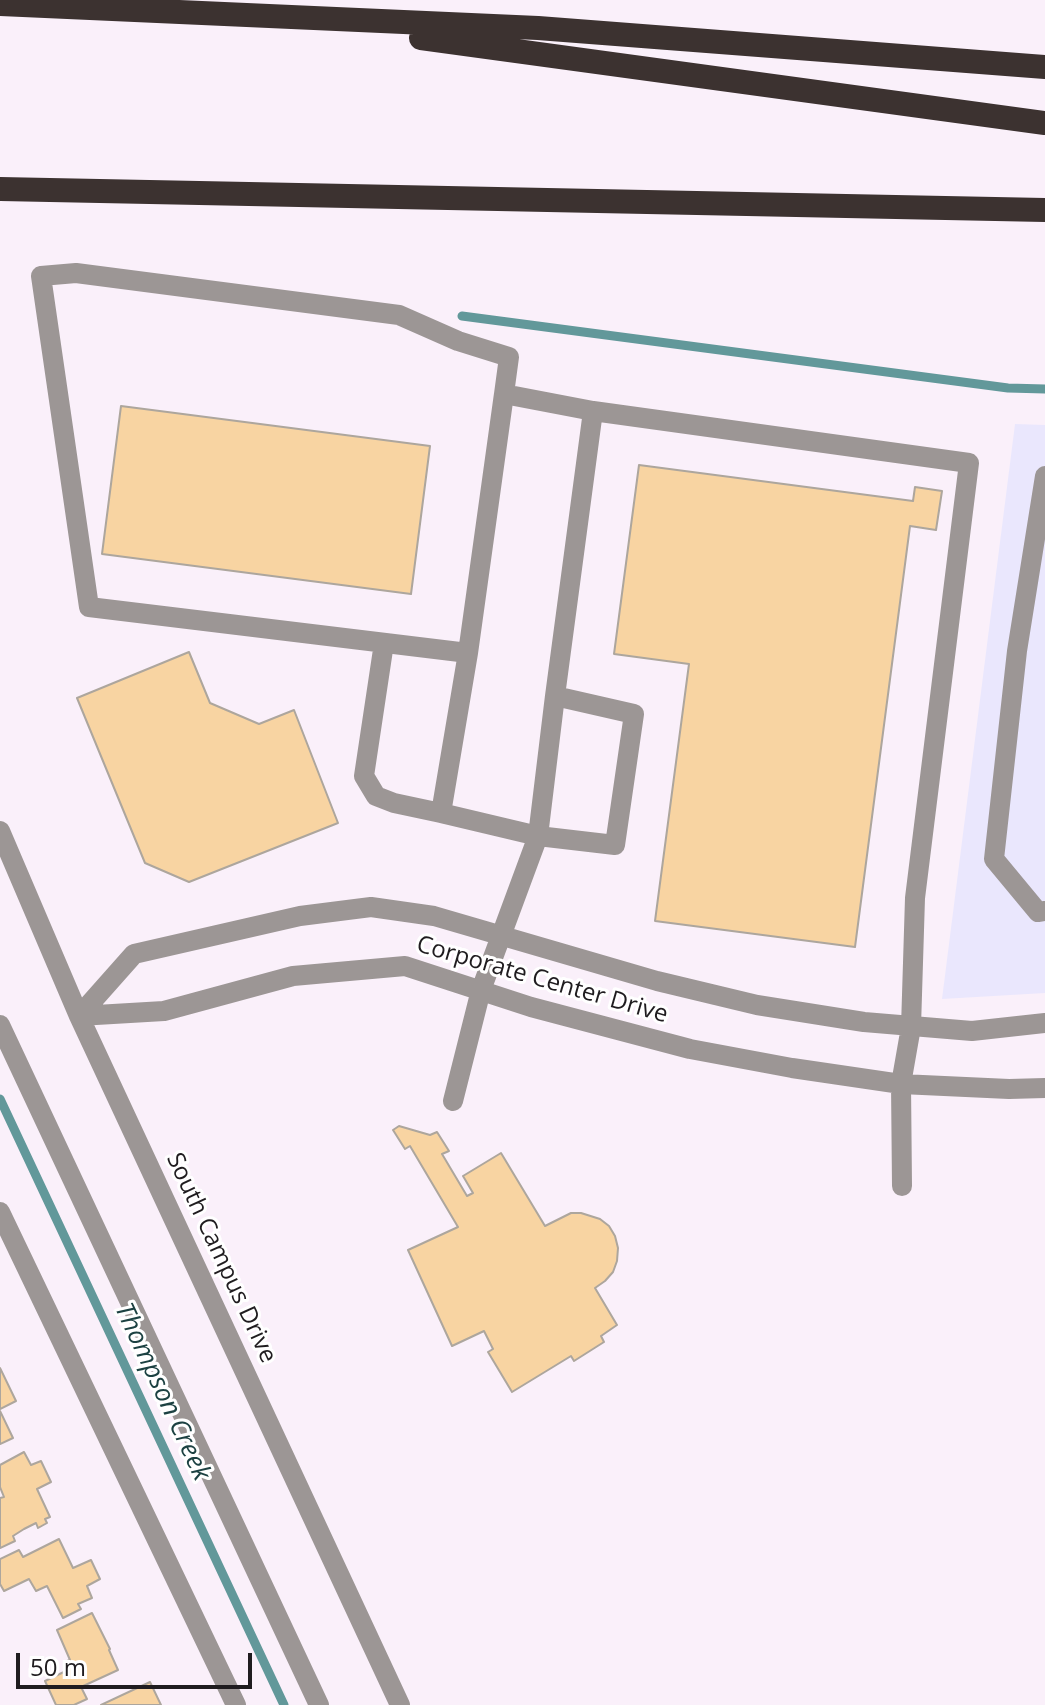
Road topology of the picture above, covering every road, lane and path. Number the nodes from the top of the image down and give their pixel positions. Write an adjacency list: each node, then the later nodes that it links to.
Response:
1 (0, 4): 2 (highway)
2 (252, 16): 3 (highway); 4 (highway)
3 (1045, 67)
4 (1045, 123)
5 (0, 189): 6 (highway)
6 (1045, 210)
7 (504, 394): 8 (street); 10 (street); 11 (street)
8 (593, 411): 12 (street); 22 (street)
9 (1045, 476): 16 (street)
10 (384, 643): 11 (street); 13 (street)
11 (468, 653): 13 (street)
12 (555, 696): 15 (street); 15 (street)
13 (441, 813): 15 (street)
14 (0, 831): 19 (street, South Campus Drive)
15 (538, 836): 17 (street)
16 (1045, 911)
17 (502, 935): 18 (street); 19 (street, Corporate Center Drive); 22 (street, Corporate Center Drive)
18 (481, 990): 19 (street, Corporate Center Drive); 23 (street, Corporate Center Drive); 25 (street)
19 (79, 1016): 30 (street, South Campus Drive)
20 (1045, 1023): 22 (street, Corporate Center Drive)
21 (0, 1025): 29 (street)
22 (911, 1027): 23 (street)
23 (901, 1084): 24 (street, Corporate Center Drive); 26 (street)
24 (1045, 1088)
25 (453, 1101)
26 (902, 1186)
27 (0, 1212): 28 (street)
28 (236, 1705)
29 (319, 1705)
30 (400, 1705)

